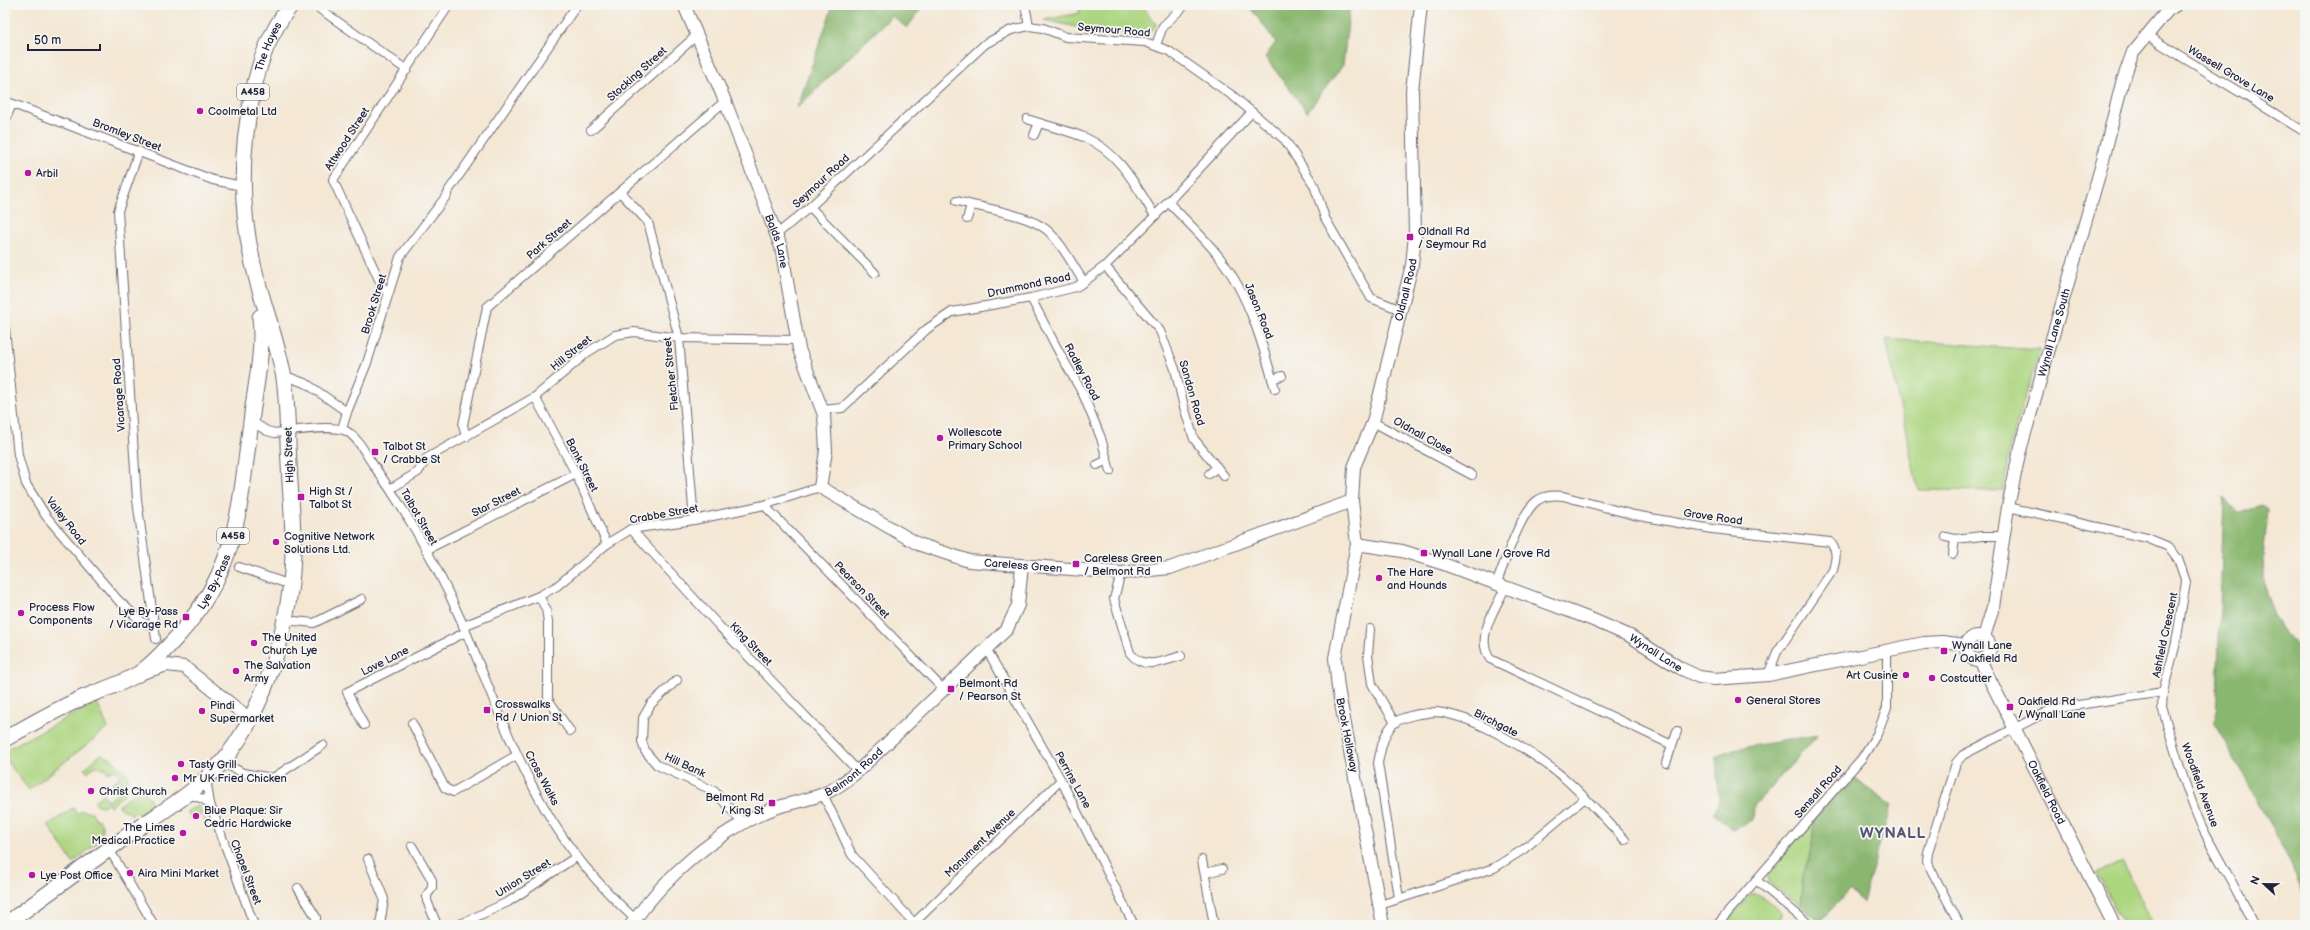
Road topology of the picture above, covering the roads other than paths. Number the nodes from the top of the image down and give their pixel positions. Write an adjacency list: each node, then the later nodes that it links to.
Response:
1 (291, 5): 25 (highway, The Hayes / A458)
2 (314, 5): 14 (street)
3 (449, 5): 14 (street, Attwood Street)
4 (577, 5): 38 (street, Brook Street)
5 (684, 5): 11 (street, Balds Lane)
6 (1024, 5): 10 (street)
7 (1185, 5): 13 (street)
8 (1421, 5): 40 (street, Oldnall Road)
9 (2176, 5): 12 (street)
10 (1029, 26): 13 (street, Seymour Road); 30 (street, Seymour Road)
11 (697, 35): 15 (street, Balds Lane); 21 (street, Stocking Street)
12 (2146, 35): 22 (street, Wassell Grove Lane); 69 (street, Wynall Lane South)
13 (1156, 45): 17 (street, Seymour Road)
14 (406, 70): 38 (street, Attwood Street)
15 (725, 101): 26 (street, Park Street); 33 (street, Balds Lane)
16 (8, 103): 19 (street); 24 (street, Bromley Street)
17 (1252, 112): 28 (street, Drummond Road); 40 (street, Seymour Road)
18 (1027, 119): 20 (street)
19 (5, 120)
20 (1039, 123): 23 (street); 31 (street)
21 (591, 130)
22 (2305, 132)
23 (1034, 135)
24 (139, 152): 25 (street, Bromley Street); 87 (street, Vicarage Road)
25 (242, 186): 35 (highway, A458)
26 (620, 192): 42 (street, Fletcher Street); 56 (street, Park Street)
27 (957, 201): 29 (street)
28 (1168, 202): 31 (street, Drummond Road); 47 (street, Jason Road)
29 (971, 206): 32 (street); 37 (street)
30 (810, 207): 33 (street, Seymour Road); 36 (street)
31 (1155, 216): 34 (street, Drummond Road)
32 (967, 219)
33 (777, 234): 43 (street, Balds Lane)
34 (1105, 266): 37 (street, Drummond Road); 59 (street, Sandon Road)
35 (255, 272): 44 (highway, Lye By-Pass / A458); 45 (highway, High Street / A458)
36 (875, 273)
37 (1084, 282): 39 (street, Drummond Road)
38 (388, 293): 51 (street, Brook Street)
39 (1031, 298): 50 (street, Drummond Road); 57 (street, Radley Road)
40 (1401, 310): 53 (street, Oldnall Road)
41 (5, 329): 87 (street, Valley Road)
42 (679, 338): 43 (street, Hill Street); 49 (street, Hill Street); 70 (street, Fletcher Street)
43 (798, 340): 50 (street, Balds Lane)
44 (259, 366): 45 (highway); 52 (highway, Lye By-Pass / A458)
45 (283, 375): 51 (street); 55 (highway, High Street / A458)
46 (1282, 376): 47 (street)
47 (1272, 379): 48 (street, Jason Road)
48 (1275, 389)
49 (535, 397): 56 (street, Hill Street); 61 (street, Bank Street)
50 (823, 410): 65 (street, Balds Lane)
51 (347, 412): 54 (street, Brook Street)
52 (250, 421): 55 (street); 97 (highway, Lye By-Pass / A458)
53 (1373, 422): 63 (street, Oldnall Close); 67 (street, Oldnall Road)
54 (342, 429): 55 (street); 66 (street, Talbot Street)
55 (288, 432): 82 (highway, High Street / A458)
56 (466, 437): 66 (street, Hill Street)
57 (1107, 460): 58 (street); 60 (street, Radley Road)
58 (1097, 465)
59 (1217, 467): 62 (street); 64 (street, Sandon Road)
60 (1110, 471)
61 (576, 474): 75 (street, Bank Street); 77 (street, Star Street)
62 (1209, 474)
63 (1472, 474)
64 (1224, 476)
65 (820, 487): 68 (street, Crabbe Street); 79 (street, Careless Green)
66 (390, 489): 77 (street, Talbot Street)
67 (1352, 501): 76 (street, Oldnall Road); 81 (street, Careless Green)
68 (764, 505): 70 (street, Crabbe Street); 100 (street, Pearson Street)
69 (2008, 507): 72 (street, Wynall Lane South); 101 (street, Ashfield Crescent)
70 (694, 520): 71 (street, Crabbe Street)
71 (631, 529): 75 (street, Crabbe Street); 115 (street, King Street)
72 (2005, 536): 74 (street); 90 (street, Wynall Lane South)
73 (1946, 537): 74 (street)
74 (1955, 539): 78 (street)
75 (607, 544): 84 (street, Crabbe Street)
76 (1357, 544): 83 (street, Wynall Lane); 134 (street, Brook Holloway)
77 (426, 550): 88 (street, Talbot Street)
78 (1953, 554)
79 (1022, 566): 81 (street, Careless Green); 93 (street, Belmont Road)
80 (239, 567): 82 (street)
81 (1121, 574): 95 (street)
82 (291, 585): 86 (highway, High Street / A458)
83 (1501, 586): 98 (street, Wynall Lane); 98 (street, Grove Road); 111 (street)
84 (539, 596): 88 (street, Crabbe Street); 107 (street)
85 (362, 599): 86 (street)
86 (285, 620): 102 (highway, High Street / A458)
87 (153, 626): 91 (street, Vicarage Road)
88 (464, 629): 105 (street, Love Lane); 112 (street, Cross Walks)
89 (1370, 629): 104 (street)
90 (1984, 637): 92 (street); 96 (street)
91 (156, 639)
92 (1966, 645): 94 (street, Wynall Lane); 96 (street)
93 (987, 650): 100 (street, Belmont Road); 117 (street, Perrins Lane)
94 (1887, 652): 98 (street, Wynall Lane); 131 (street, Sensall Road)
95 (1181, 656)
96 (1980, 660): 106 (street, Oakfield Road)
97 (137, 674): 102 (street); 109 (highway, Lye By-Pass / A458)
98 (1768, 674)
99 (677, 680): 122 (street, Hill Bank)
100 (944, 690): 115 (street, Belmont Road)
101 (2163, 692): 106 (street, Ashfield Crescent); 151 (street, Woodfield Avenue)
102 (250, 719): 113 (highway, High Street / A458)
103 (412, 723): 112 (street)
104 (1395, 723): 120 (street, Birchgate); 133 (street)
105 (364, 726)
106 (2013, 730): 149 (street, Ashfield Crescent); 150 (street, Oakfield Road)
107 (570, 731)
108 (1677, 731): 111 (street)
109 (5, 739)
110 (323, 745): 113 (street)
111 (1672, 745): 114 (street)
112 (517, 755): 126 (street, Cross Walks)
113 (222, 762): 116 (highway, High Street / A458)
114 (1666, 763)
115 (858, 771): 119 (street, Belmont Road)
116 (206, 778): 118 (highway, High Street / A458); 121 (street, Chapel Street)
117 (1061, 780): 137 (street, Monument Avenue); 144 (street, Perrins Lane)
118 (187, 794): 121 (street); 125 (highway, High Street / A458)
119 (823, 794): 122 (street, Belmont Road); 137 (street, Monument Avenue)
120 (1585, 798): 123 (street, Birchgate); 133 (street)
121 (210, 804): 139 (street, Chapel Street)
122 (744, 823): 136 (street, Belmont Road)
123 (1625, 840)
124 (412, 846): 142 (street)
125 (109, 849): 135 (highway, High Street / A458); 138 (street)
126 (576, 857): 136 (street, Cross Walks); 143 (street, Union Street)
127 (368, 859): 141 (street)
128 (1202, 860): 130 (street)
129 (1222, 869): 130 (street)
130 (1205, 873): 145 (street)
131 (1756, 880): 147 (street, Sensall Road); 148 (street)
132 (298, 888): 140 (street)
133 (1399, 898): 134 (street)
134 (1380, 905): 146 (street, Brook Holloway)
135 (6, 921)
136 (633, 922)
137 (913, 924)
138 (154, 925)
139 (254, 925)
140 (316, 925)
141 (380, 925)
142 (437, 925)
143 (458, 925)
144 (1134, 925)
145 (1214, 925)
146 (1383, 925)
147 (1717, 925)
148 (1810, 925)
149 (1960, 925)
150 (2114, 925)
151 (2253, 925)

